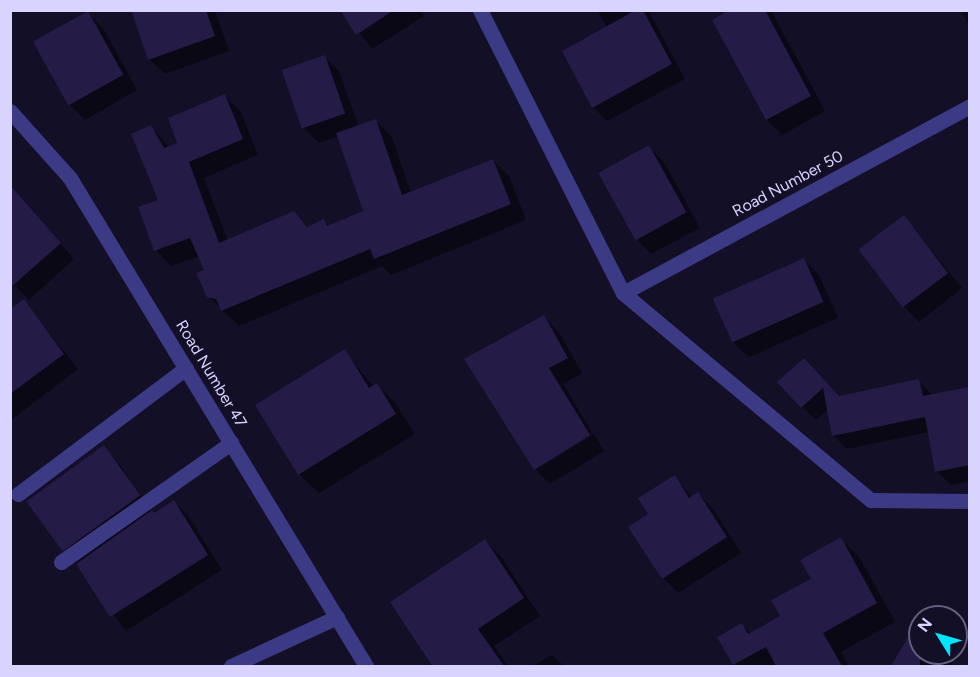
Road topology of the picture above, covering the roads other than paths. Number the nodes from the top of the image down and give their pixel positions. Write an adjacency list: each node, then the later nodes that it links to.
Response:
1 (480, 10): 4 (street)
2 (969, 106): 4 (street, Road Number 50)
3 (10, 111): 5 (street, Road Number 47)
4 (623, 293): 8 (street)
5 (186, 368): 6 (street, Road Number 47); 7 (street)
6 (231, 443): 9 (street); 10 (street, Road Number 47)
7 (18, 494)
8 (969, 501)
9 (61, 562)
10 (337, 617): 11 (street); 12 (street, Road Number 47)
11 (231, 666)
12 (366, 666)

